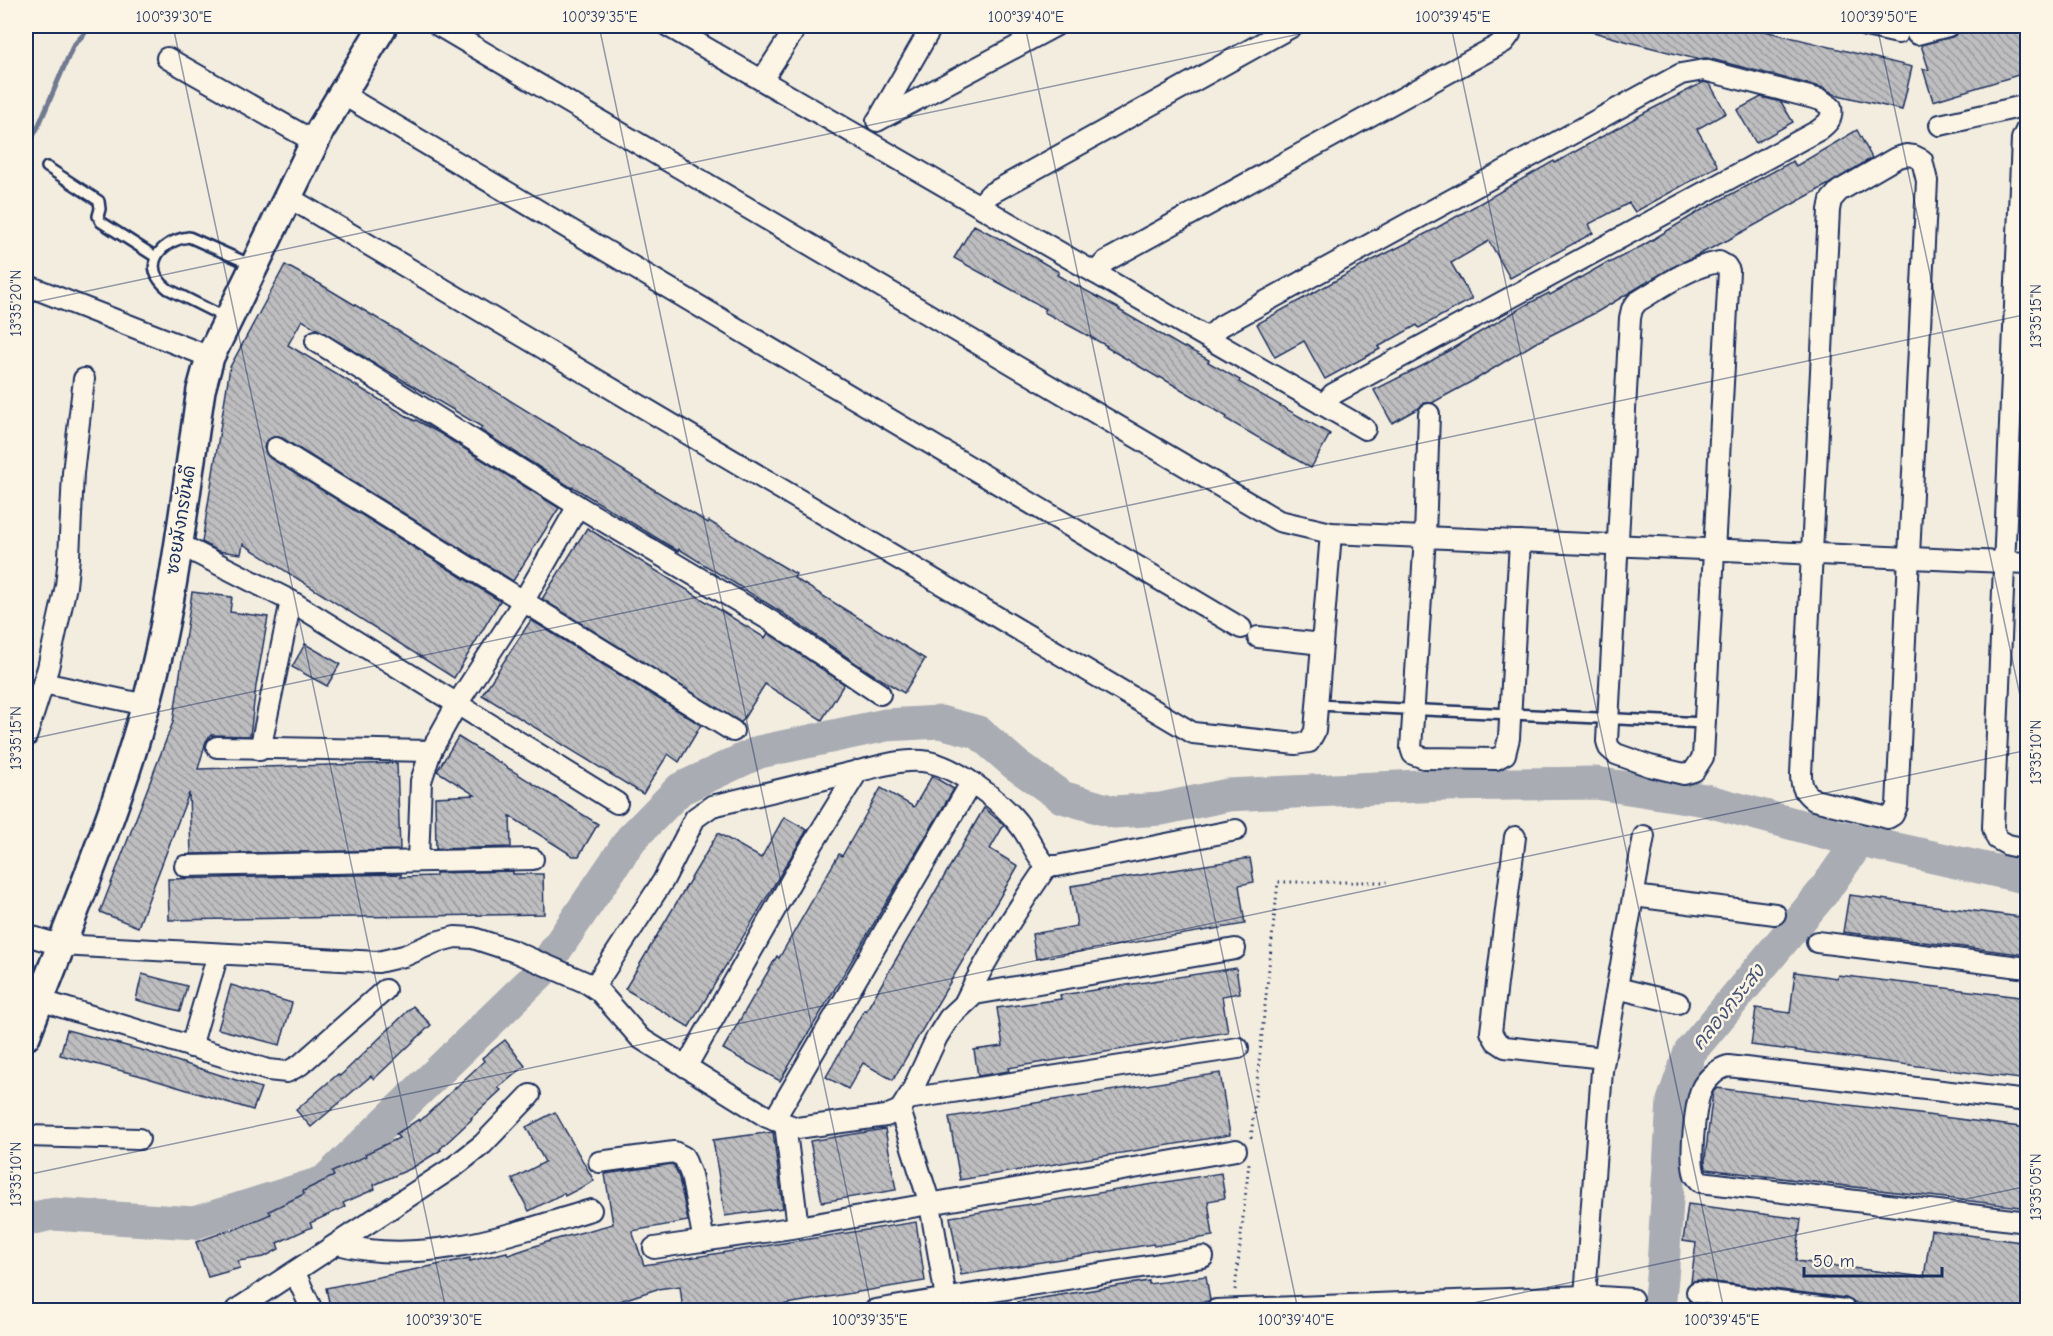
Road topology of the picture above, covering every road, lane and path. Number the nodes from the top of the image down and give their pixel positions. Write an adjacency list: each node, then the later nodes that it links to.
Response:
1 (383, 26): 13 (street, ซอยมังกรขันดี)
2 (439, 26): 37 (street)
3 (668, 26): 12 (street)
4 (797, 26): 12 (street)
5 (932, 26): 15 (street)
6 (1054, 26): 15 (street)
7 (1293, 26): 22 (street)
8 (1503, 26): 25 (street)
9 (1866, 26): 10 (street)
10 (1948, 26)
11 (167, 58): 19 (street)
12 (762, 80): 18 (street)
13 (342, 94): 19 (street, ซอยมังกรขันดี); 49 (street)
14 (2028, 105): 16 (street)
15 (877, 121): 18 (street)
16 (1941, 124)
17 (2028, 126): 45 (street)
18 (866, 141): 22 (street)
19 (315, 142): 21 (street, ซอยมังกรขันดี)
20 (47, 167): 23 (lane)
21 (288, 197): 24 (street, ซอยมังกรขันดี); 54 (street)
22 (979, 206): 25 (street)
23 (156, 257): 24 (lane); 27 (lane)
24 (254, 266): 27 (street, ซอยมังกรขันดี)
25 (1095, 273): 28 (street)
26 (26, 285): 30 (street)
27 (228, 319): 30 (street, ซอยมังกรขันดี)
28 (1208, 338): 32 (street); 32 (street)
29 (316, 341): 36 (street)
30 (210, 357): 40 (street, ซอยมังกรขันดี)
31 (84, 379): 50 (street)
32 (1323, 405): 34 (street)
33 (1429, 414): 38 (street)
34 (1365, 429)
35 (276, 448): 48 (street)
36 (578, 506): 48 (street); 51 (street)
37 (1331, 533): 38 (street); 49 (street)
38 (1425, 537): 39 (street); 55 (street)
39 (1520, 541): 41 (street); 56 (street)
40 (177, 543): 47 (street); 53 (street, ซอยมังกรขันดี)
41 (1616, 545): 42 (street); 42 (street); 57 (street)
42 (1715, 550): 43 (street); 58 (street)
43 (1812, 554): 44 (street); 44 (street); 44 (street)
44 (1909, 558): 45 (street)
45 (2005, 562): 46 (street); 70 (street)
46 (2028, 563)
47 (291, 602): 52 (street); 62 (street)
48 (523, 602): 52 (street); 59 (street)
49 (1322, 644): 54 (street)
50 (43, 683): 53 (street); 60 (street)
51 (880, 694)
52 (457, 704): 63 (street); 66 (street)
53 (146, 705): 80 (street, ซอยมังกรขันดี)
54 (1317, 705): 55 (lane)
55 (1413, 709): 56 (lane); 56 (street)
56 (1510, 714): 57 (lane)
57 (1608, 718): 58 (lane); 58 (street)
58 (1705, 723)
59 (734, 730)
60 (26, 737)
61 (217, 747): 62 (street)
62 (260, 750): 63 (street)
63 (431, 751): 72 (street)
64 (858, 771): 65 (street); 84 (street); 94 (street)
65 (971, 783): 74 (street); 98 (street)
66 (617, 803)
67 (1236, 830): 74 (street)
68 (1644, 836): 76 (street)
69 (1515, 837): 93 (street)
70 (2028, 849)
71 (533, 859): 72 (street)
72 (418, 861): 73 (street)
73 (185, 866)
74 (1047, 866): 88 (street)
75 (1387, 882): 101 (path)
76 (1634, 896): 77 (street); 85 (street)
77 (1775, 914)
78 (26, 935): 80 (street)
79 (1817, 942): 83 (street)
80 (60, 945): 82 (street); 87 (street, ซอยมังกรขันดี)
81 (1235, 949): 88 (street)
82 (218, 954): 84 (street); 91 (street)
83 (2028, 968)
84 (594, 987): 94 (street)
85 (1617, 988): 89 (street); 93 (street)
86 (385, 990): 91 (street)
87 (39, 1000): 90 (street, ซอยมังกรขันดี); 91 (street)
88 (965, 1002): 97 (street)
89 (1678, 1003)
90 (26, 1036)
91 (191, 1047)
92 (1238, 1048): 97 (street)
93 (1604, 1058): 113 (street)
94 (686, 1067): 98 (street)
95 (530, 1095): 108 (street)
96 (2028, 1101): 105 (street)
97 (904, 1105): 98 (street); 103 (street)
98 (779, 1122): 106 (street)
99 (26, 1136): 100 (street)
100 (139, 1139)
101 (1245, 1152): 103 (street); 118 (path)
102 (599, 1162): 107 (street)
103 (930, 1204): 106 (street); 114 (street)
104 (591, 1210): 108 (street)
105 (2028, 1222)
106 (798, 1227): 107 (street)
107 (704, 1241): 109 (street)
108 (338, 1244): 111 (street)
109 (654, 1248)
110 (1203, 1257): 114 (street)
111 (295, 1273): 119 (street); 120 (street)
112 (1697, 1292): 123 (street)
113 (1585, 1296): 115 (street); 116 (street)
114 (946, 1298): 121 (street)
115 (1632, 1299)
116 (1453, 1306): 117 (street)
117 (1279, 1309): 118 (street)
118 (1233, 1310): 122 (street)
119 (236, 1311)
120 (312, 1311)
121 (875, 1311)
122 (1216, 1311)
123 (1845, 1311)

